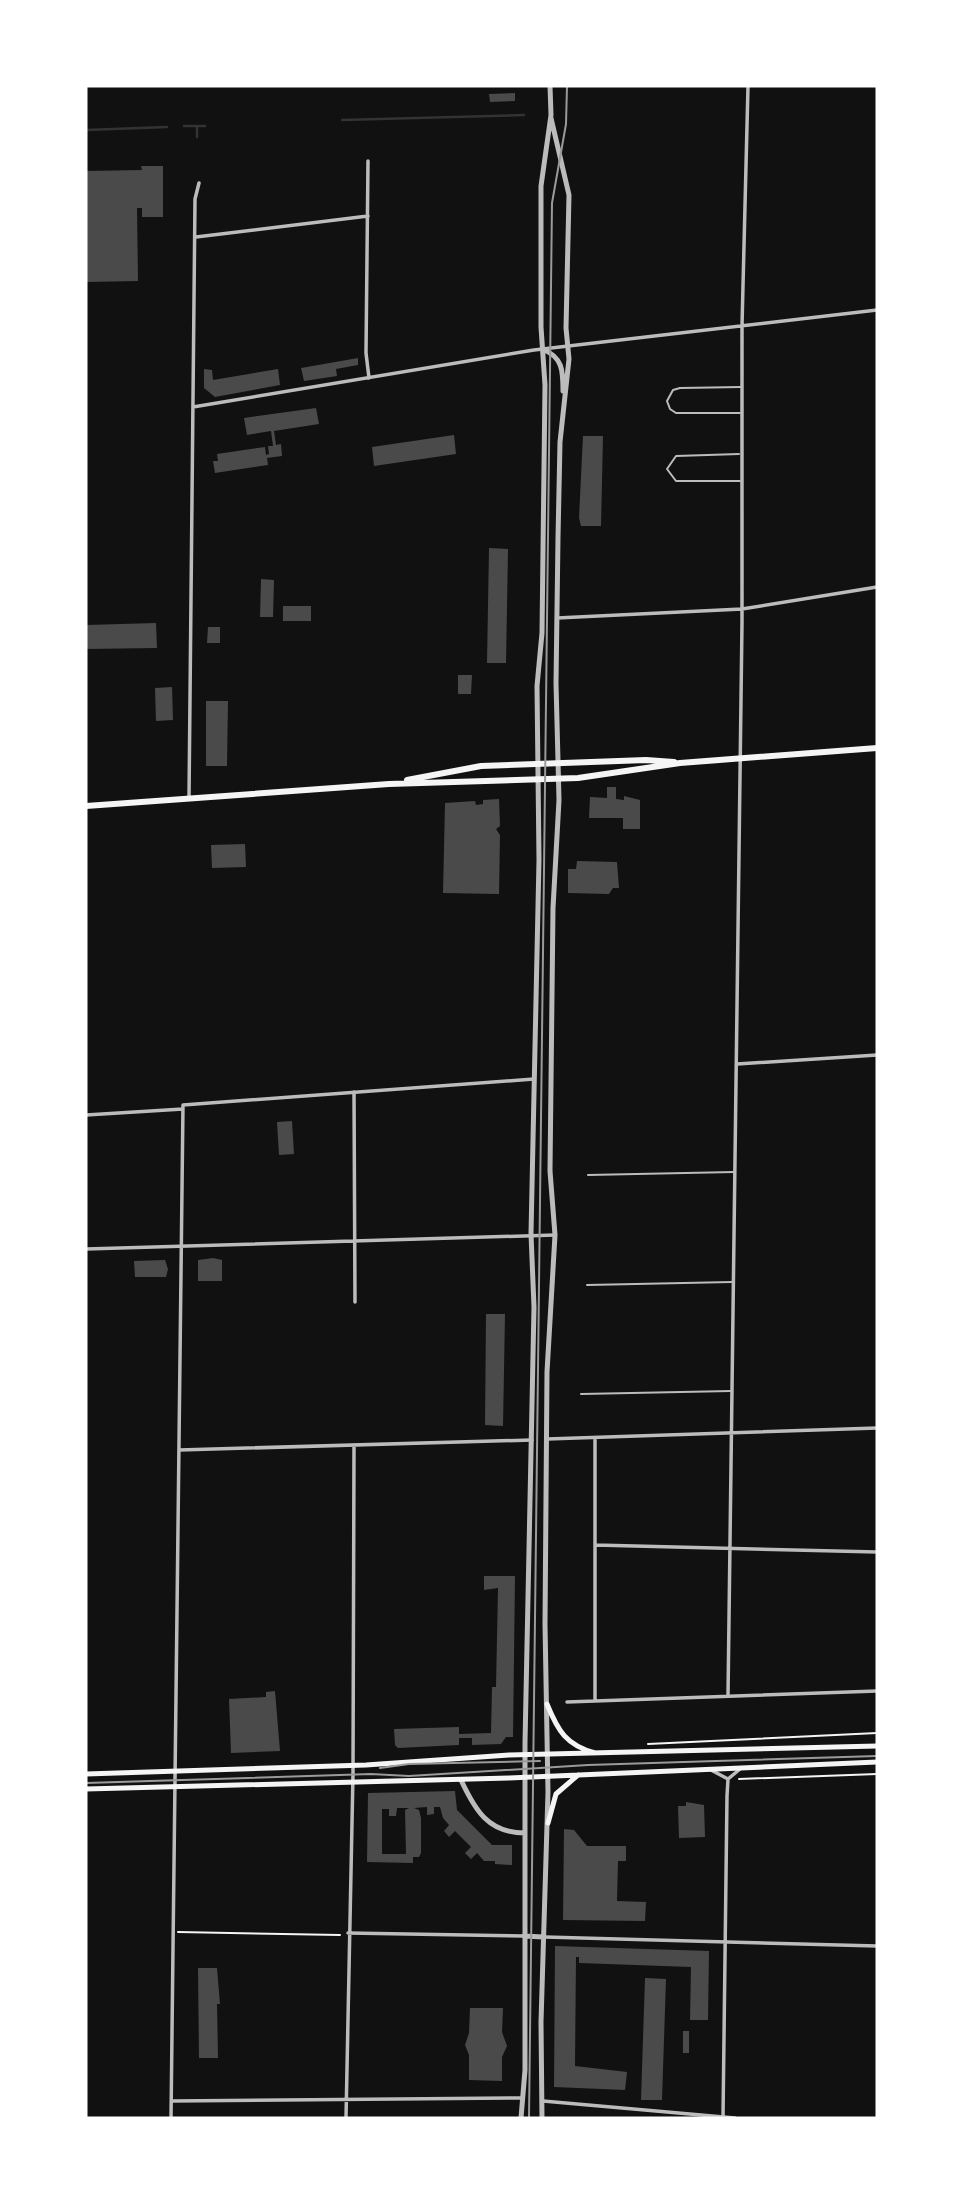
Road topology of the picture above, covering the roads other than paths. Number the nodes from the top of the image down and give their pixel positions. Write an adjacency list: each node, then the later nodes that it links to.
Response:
1 (550, 86): 3 (street)
2 (748, 86): 9 (street)
3 (551, 115): 10 (street); 11 (street)
4 (368, 161): 6 (street)
5 (199, 183): 7 (street)
6 (368, 216): 7 (street); 12 (street)
7 (195, 237): 15 (street)
8 (877, 310): 9 (street)
9 (742, 326): 10 (street); 13 (street)
10 (568, 346): 11 (street); 14 (street)
11 (542, 349): 12 (street); 14 (street); 24 (street)
12 (369, 377): 15 (street)
13 (741, 387): 16 (street); 16 (lane)
14 (564, 405): 21 (street)
15 (193, 407): 30 (street)
16 (741, 413): 17 (street)
17 (741, 454): 18 (street); 18 (lane)
18 (741, 481): 20 (street)
19 (877, 587): 20 (street)
20 (742, 609): 21 (street); 23 (street)
21 (557, 618): 25 (street)
22 (877, 748): 23 (main road)
23 (740, 758): 26 (main road); 33 (street)
24 (537, 763): 25 (main road); 27 (street); 29 (main road)
25 (558, 763): 26 (main road); 28 (street)
26 (680, 763): 28 (main road)
27 (537, 778): 28 (main road); 29 (main road); 34 (street)
28 (559, 778): 41 (street)
29 (389, 784): 30 (main road)
30 (189, 799): 31 (main road)
31 (86, 806)
32 (877, 1055): 33 (street)
33 (737, 1064): 38 (street)
34 (536, 1078): 35 (street); 40 (street)
35 (354, 1092): 36 (street); 42 (street)
36 (183, 1107): 37 (street); 43 (street)
37 (86, 1115)
38 (734, 1172): 39 (lane); 45 (street)
39 (589, 1175)
40 (531, 1234): 41 (street); 42 (street); 54 (street)
41 (555, 1235): 53 (street)
42 (356, 1241): 43 (street); 47 (street)
43 (182, 1246): 44 (street); 56 (street)
44 (86, 1249)
45 (732, 1282): 46 (lane); 48 (street)
46 (587, 1285)
47 (355, 1302)
48 (732, 1391): 49 (lane); 51 (street)
49 (581, 1394)
50 (877, 1428): 51 (street)
51 (732, 1432): 52 (street); 58 (street)
52 (595, 1438): 53 (street); 57 (street)
53 (547, 1439): 64 (street)
54 (532, 1440): 55 (street); 67 (street)
55 (354, 1445): 56 (street); 70 (street)
56 (179, 1450): 73 (street)
57 (595, 1545): 58 (street); 62 (street)
58 (729, 1548): 59 (street); 61 (street)
59 (877, 1552)
60 (877, 1691): 61 (street)
61 (728, 1696): 62 (street)
62 (595, 1700): 63 (street)
63 (567, 1702)
64 (547, 1704): 66 (main road); 68 (street)
65 (877, 1746): 66 (main road)
66 (602, 1754): 68 (main road)
67 (525, 1755): 68 (main road); 70 (main road); 77 (street)
68 (548, 1755): 76 (street)
69 (877, 1762): 71 (main road)
70 (353, 1765): 73 (main road); 80 (street)
71 (745, 1766): 72 (main road); 78 (street)
72 (706, 1768): 74 (main road); 78 (street)
73 (177, 1770): 75 (main road); 81 (street)
74 (581, 1773): 76 (main road); 83 (main road)
75 (86, 1774)
76 (548, 1776): 77 (main road); 83 (street)
77 (526, 1777): 79 (main road); 84 (street)
78 (728, 1779): 88 (street)
79 (461, 1780): 80 (main road); 84 (street)
80 (353, 1782): 81 (main road); 85 (street)
81 (177, 1785): 82 (main road); 92 (street)
82 (86, 1789)
83 (548, 1822): 87 (street)
84 (525, 1833): 86 (street)
85 (348, 1933): 86 (street); 91 (street)
86 (524, 1936): 87 (street); 90 (street)
87 (543, 1937): 88 (street); 93 (street)
88 (726, 1941): 89 (street); 98 (street)
89 (877, 1946)
90 (522, 2098): 91 (street); 96 (street)
91 (346, 2100): 92 (street); 95 (street)
92 (171, 2101): 94 (street)
93 (543, 2101): 97 (street); 98 (street)
94 (171, 2118)
95 (346, 2118)
96 (521, 2118)
97 (542, 2118)
98 (723, 2118): 99 (street)
99 (735, 2118)

